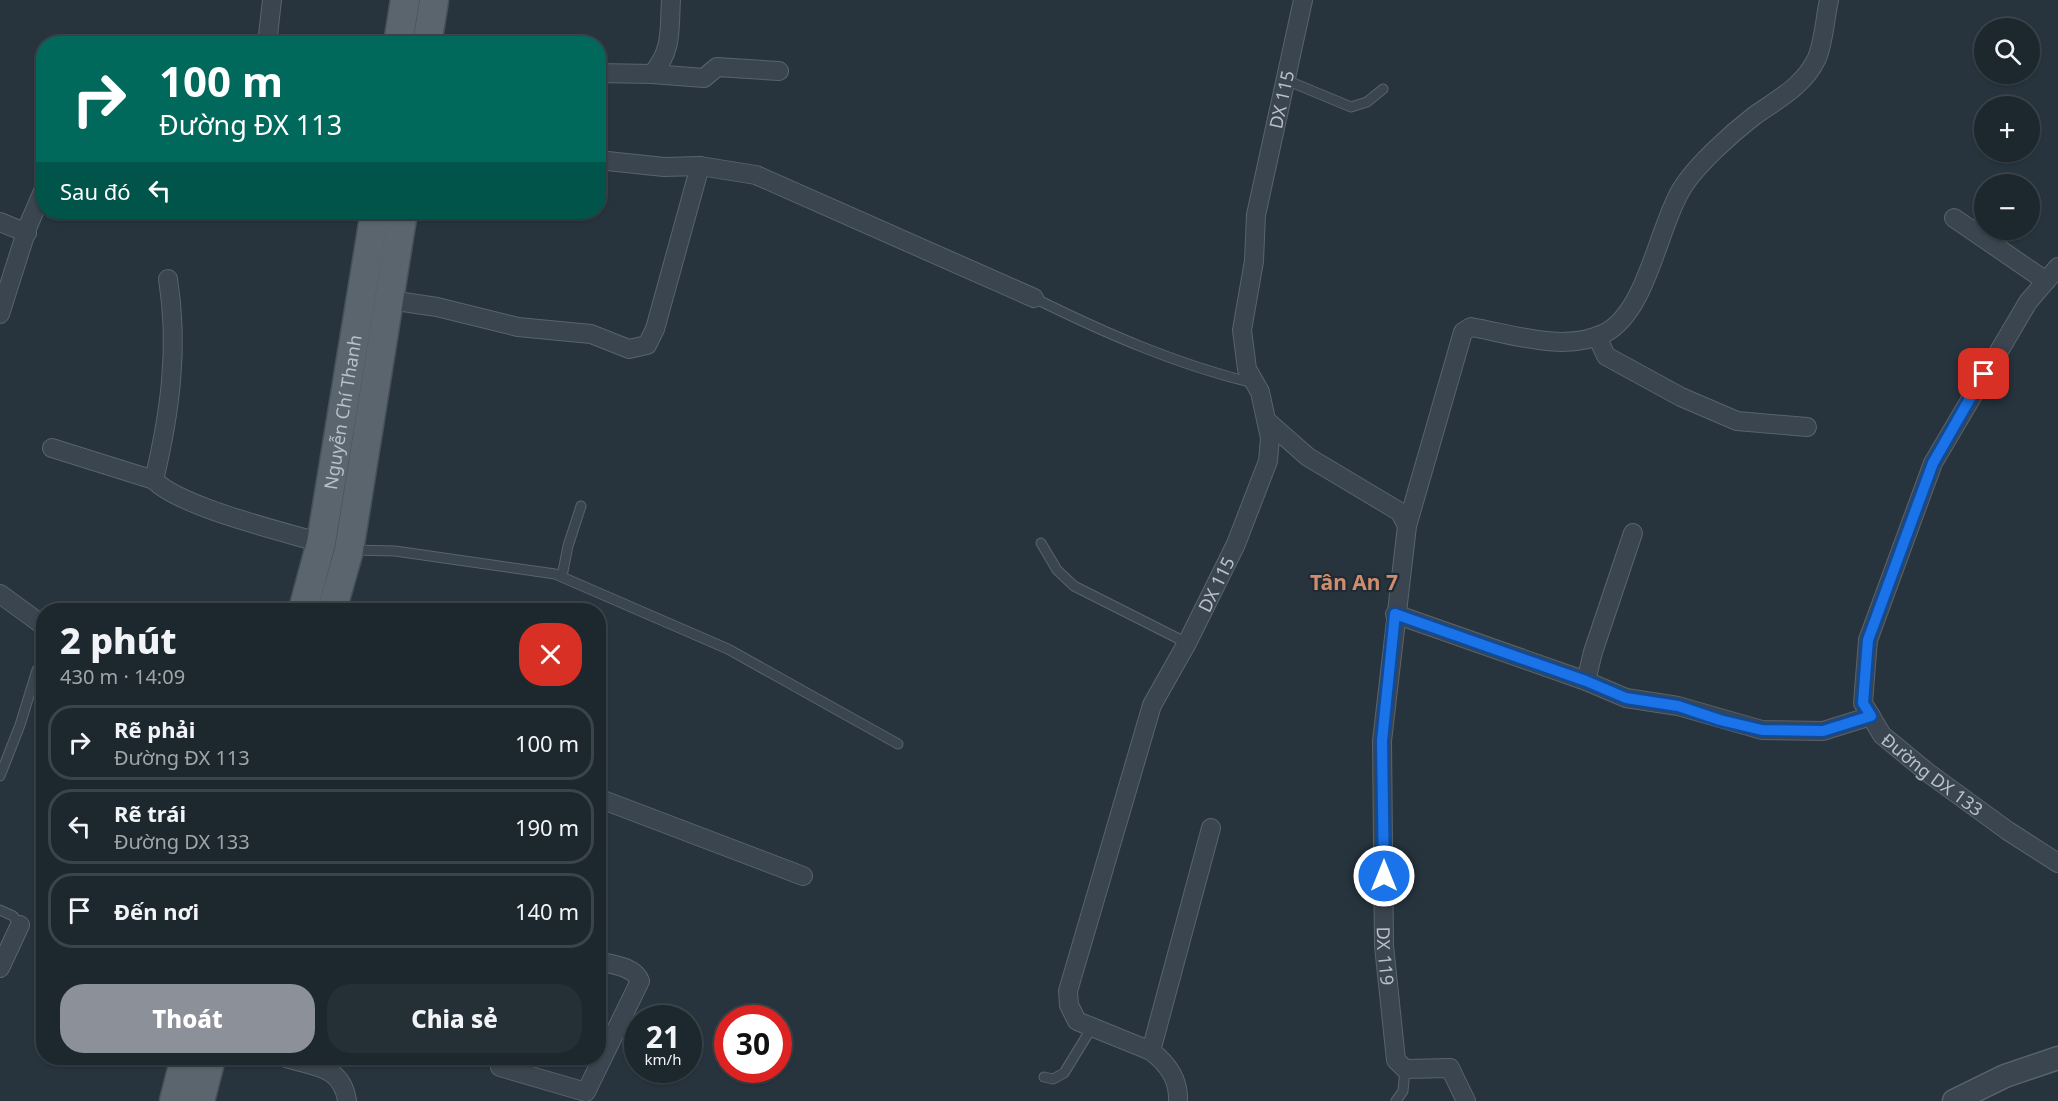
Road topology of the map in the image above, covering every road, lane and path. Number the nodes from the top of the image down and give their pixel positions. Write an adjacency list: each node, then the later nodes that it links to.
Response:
1 (272, 0): 7 (street)
2 (405, 0): 8 (main road)
3 (434, 0): 9 (main road)
4 (671, 0): 12 (street)
5 (1303, 0): 13 (street, DX 115)
6 (1828, 0): 28 (street)
7 (268, 36)
8 (399, 36)
9 (428, 36)
10 (779, 71): 12 (street)
11 (606, 73): 12 (street)
12 (652, 74)
13 (1286, 80): 14 (lane); 29 (street, DX 115)
14 (1383, 89)
15 (606, 161): 16 (street)
16 (700, 166): 25 (street); 26 (street)
17 (36, 210): 22 (street)
18 (1954, 218): 23 (street)
19 (374, 219): 37 (main road, Nguyễn Chí Thanh)
20 (402, 219): 26 (main road, Nguyễn Chí Thanh)
21 (0, 222): 22 (street)
22 (27, 233): 27 (street)
23 (2052, 274): 49 (street, Đường DX 133)
24 (168, 279): 33 (street)
25 (1034, 298): 29 (lane)
26 (390, 300): 39 (main road, Nguyễn Chí Thanh)
27 (0, 314)
28 (1597, 336): 31 (street); 35 (street, DX 119)
29 (1255, 384): 30 (street, DX 115)
30 (1267, 422): 35 (street); 46 (street, DX 115)
31 (1807, 427)
32 (52, 448): 33 (street)
33 (154, 480): 37 (street)
34 (581, 506): 40 (lane)
35 (1407, 526): 44 (street, DX 119)
36 (1633, 533): 48 (street)
37 (321, 543): 39 (main road); 42 (main road, Nguyễn Chí Thanh)
38 (1041, 543): 46 (lane)
39 (349, 550): 40 (lane); 43 (main road, Nguyễn Chí Thanh)
40 (562, 576): 50 (lane)
41 (0, 594): 45 (street)
42 (305, 603)
43 (334, 603)
44 (1395, 614): 48 (street); 69 (street, DX 119)
45 (36, 620)
46 (1187, 643): 60 (street, DX 115)
47 (36, 673): 51 (lane)
48 (1586, 681): 49 (street)
49 (1871, 716): 54 (street, Đường DX 133)
50 (898, 744)
51 (0, 776)
52 (606, 801): 55 (street)
53 (1211, 828): 62 (street)
54 (2058, 863)
55 (803, 876)
56 (0, 910): 57 (lane)
57 (20, 925): 59 (street)
58 (606, 963): 61 (street)
59 (0, 969)
60 (1091, 1029): 62 (street, DX 115); 70 (lane)
61 (606, 1051)
62 (1151, 1051): 74 (street, DX 115)
63 (2058, 1058): 77 (street)
64 (183, 1065): 71 (main road)
65 (209, 1065): 72 (main road)
66 (309, 1065): 73 (street)
67 (599, 1065): 68 (street)
68 (500, 1066)
69 (1405, 1069): 75 (lane); 76 (street)
70 (1044, 1077)
71 (174, 1101)
72 (200, 1101)
73 (346, 1101)
74 (1178, 1101)
75 (1396, 1101)
76 (1466, 1101)
77 (1954, 1101)

